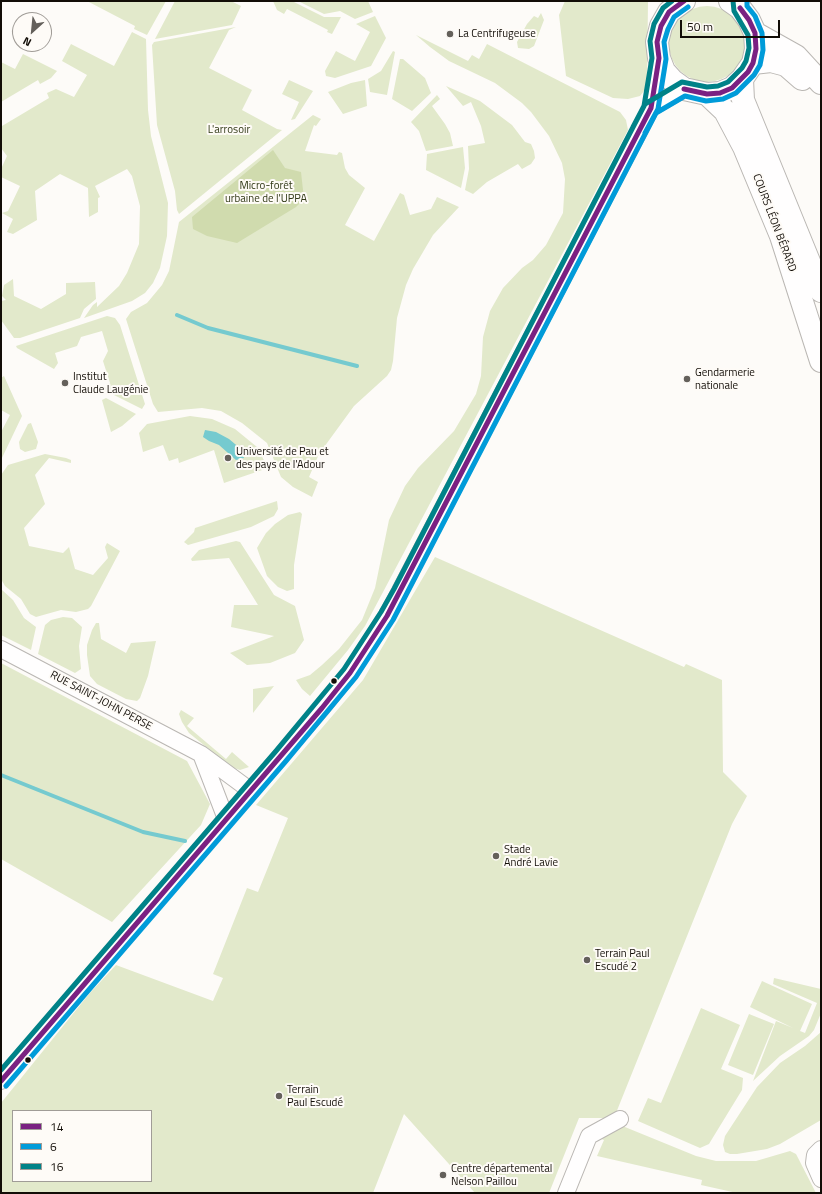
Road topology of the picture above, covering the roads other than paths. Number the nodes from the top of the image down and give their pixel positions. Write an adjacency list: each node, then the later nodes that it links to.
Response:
1 (737, 3): 3 (main road)
2 (674, 5): 4 (main road)
3 (755, 33): 5 (main road, COURS LÉON BÉRARD); 6 (main road)
4 (659, 58): 7 (main road); 10 (street)
5 (748, 71): 8 (main road); 9 (main road); 11 (main road, COURS LÉON BÉRARD)
6 (821, 83)
7 (684, 89): 8 (main road); 10 (street)
8 (707, 94): 12 (main road, COURS LÉON BÉRARD)
9 (821, 95)
10 (651, 108): 15 (street)
11 (821, 291)
12 (821, 361)
13 (1, 648): 14 (street, RUE SAINT-JOHN PERSE)
14 (201, 754): 15 (street, RUE SAINT-JOHN PERSE); 16 (street)
15 (251, 791): 16 (street)
16 (226, 819): 17 (street)
17 (1, 1081)
18 (620, 1119): 21 (street)
19 (821, 1149): 20 (street)
20 (821, 1179)
21 (566, 1193)

